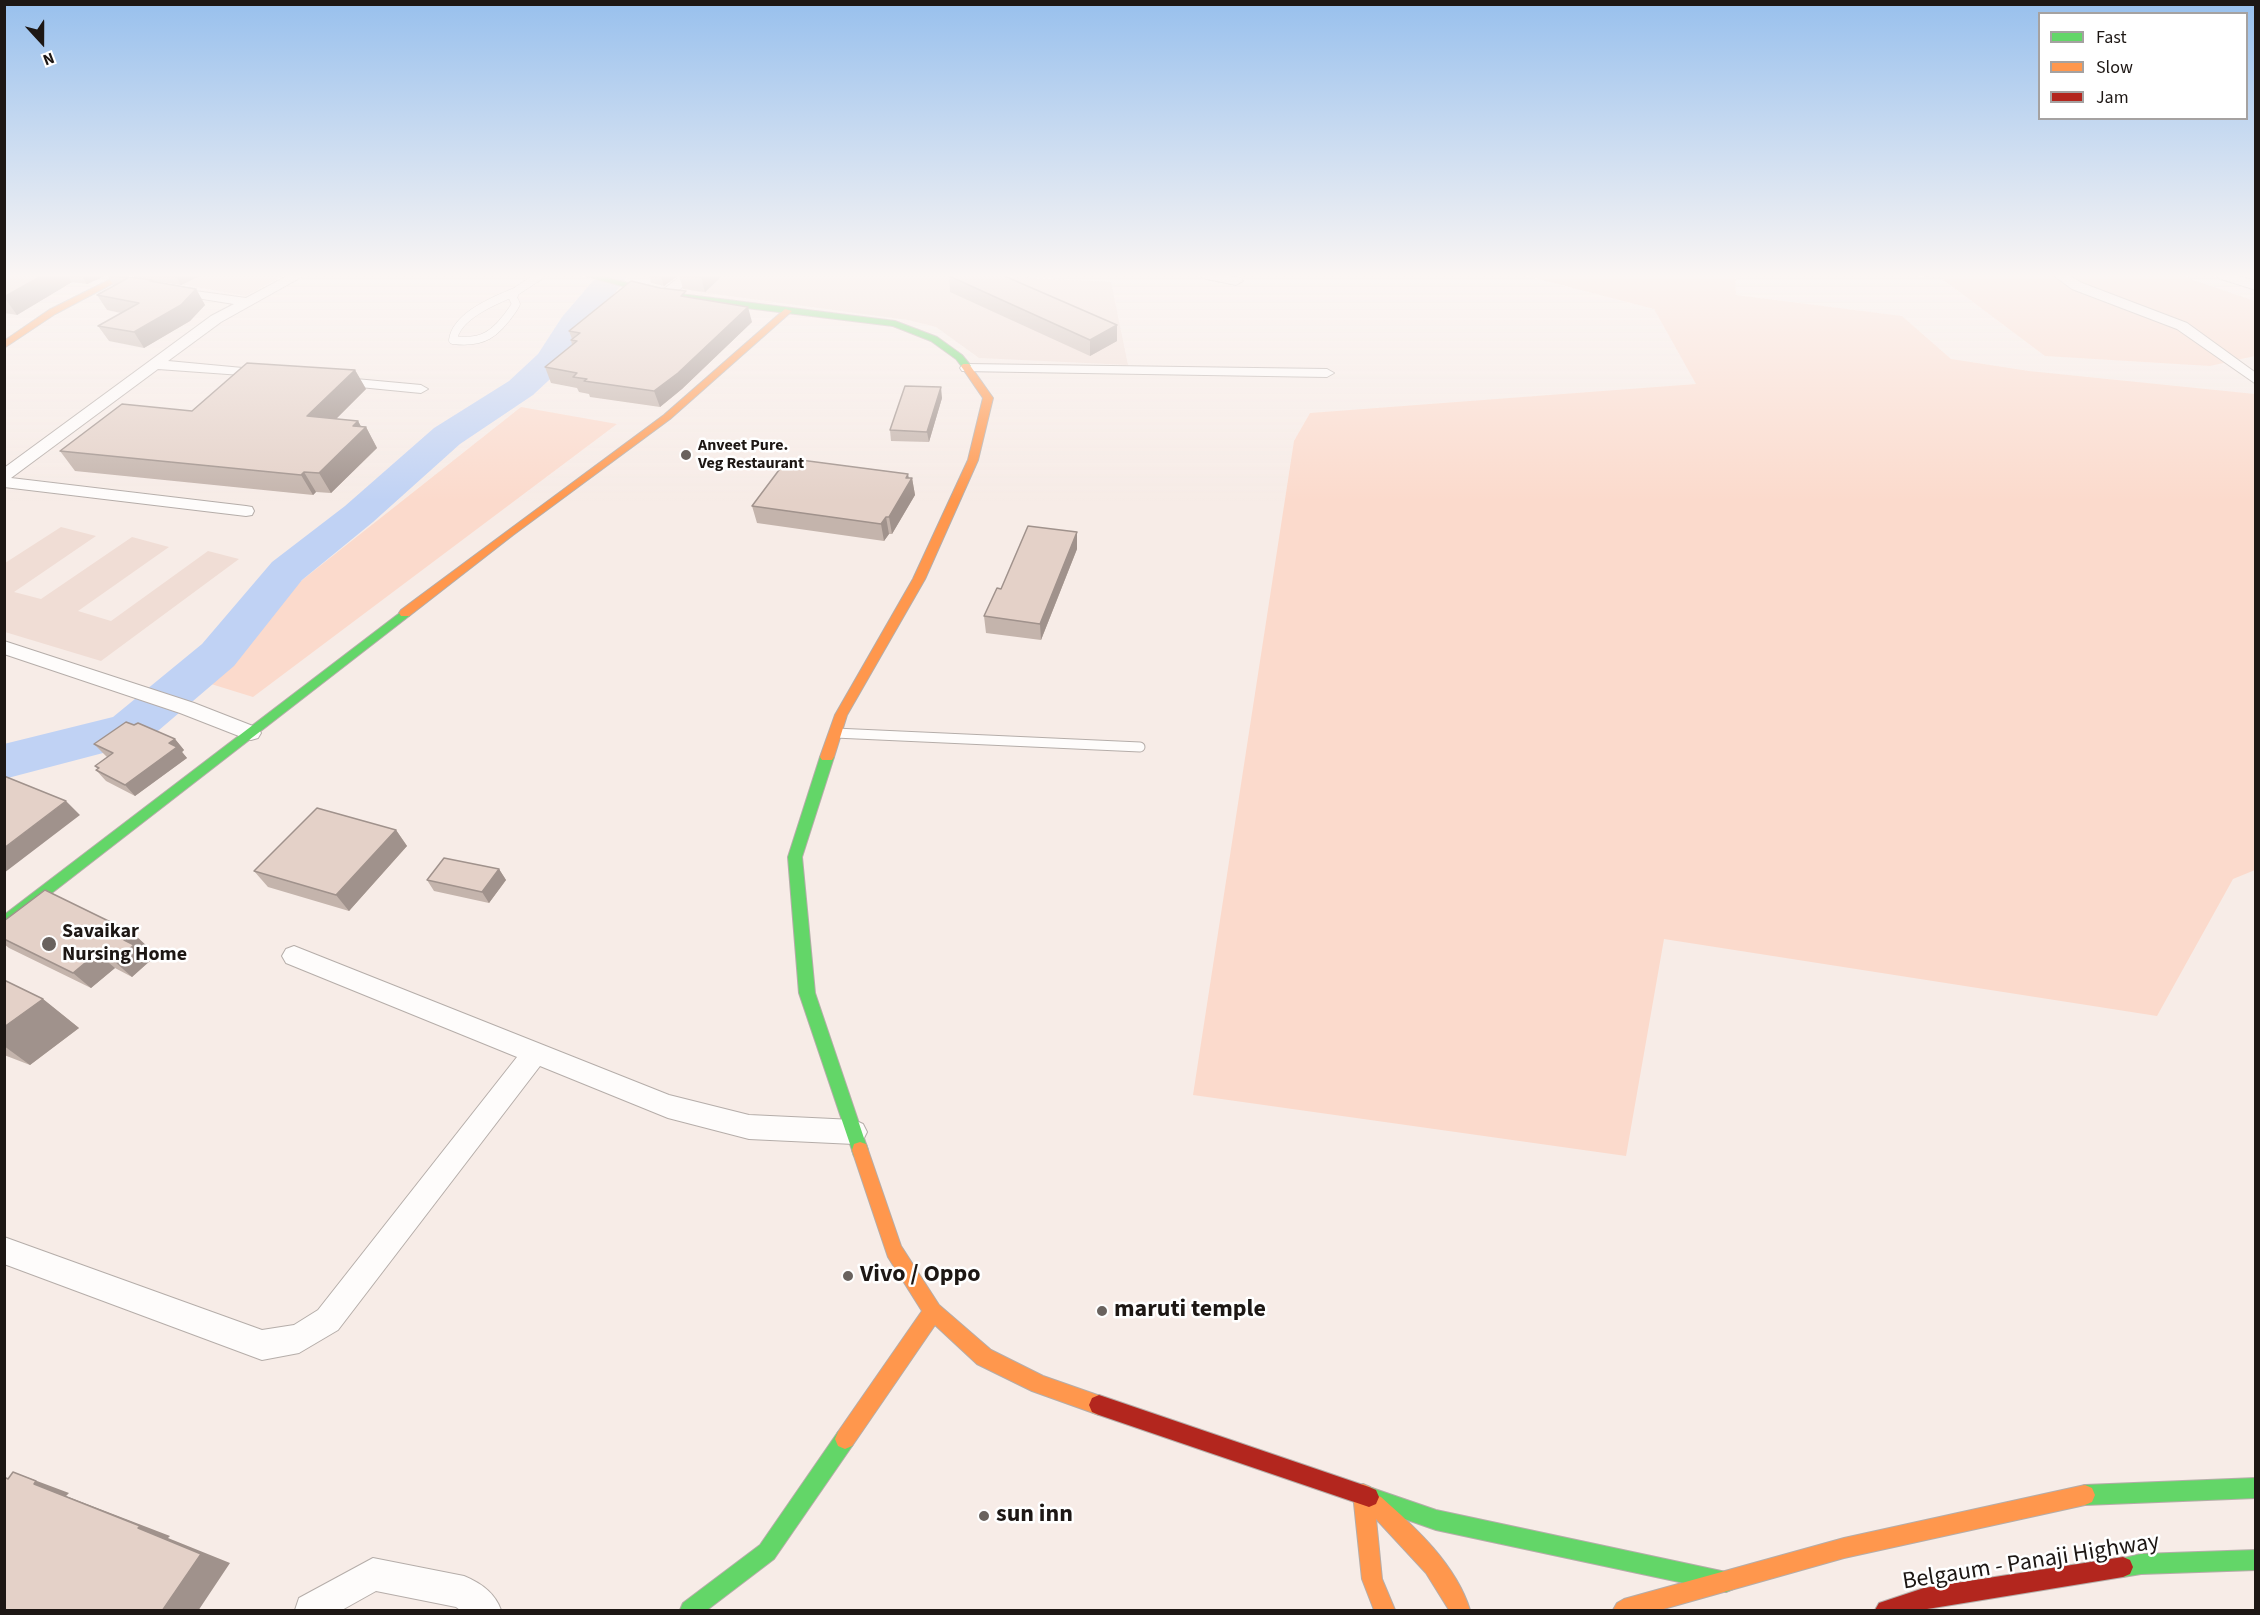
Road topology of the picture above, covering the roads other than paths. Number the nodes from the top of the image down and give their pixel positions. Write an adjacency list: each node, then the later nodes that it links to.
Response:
1 (173, 350): 5 (street)
2 (742, 350): 16 (main road)
3 (950, 350): 6 (main road)
4 (2215, 350): 10 (street)
5 (154, 364): 8 (street); 12 (street)
6 (967, 368): 7 (street); 17 (main road)
7 (1327, 373)
8 (282, 376)
9 (316, 379): 11 (street)
10 (2256, 380)
11 (421, 389)
12 (4, 476)
13 (4, 482): 14 (street)
14 (246, 511)
15 (4, 647): 16 (street)
16 (251, 733): 19 (main road)
17 (835, 733): 18 (lane); 22 (main road)
18 (1140, 747)
19 (4, 924)
20 (294, 956): 21 (street)
21 (535, 1053): 22 (street); 23 (street)
22 (854, 1132): 24 (main road)
23 (4, 1250)
24 (933, 1311): 26 (main road); 31 (main road)
25 (2256, 1488): 28 (main road)
26 (1363, 1494): 28 (main road); 32 (main road); 33 (main road)
27 (2256, 1560): 35 (main road, Belgaum - Panaji Highway)
28 (1726, 1582): 34 (main road)
29 (311, 1611): 30 (street)
30 (484, 1611)
31 (690, 1611)
32 (1384, 1611)
33 (1460, 1611)
34 (1624, 1611)
35 (1886, 1611)

